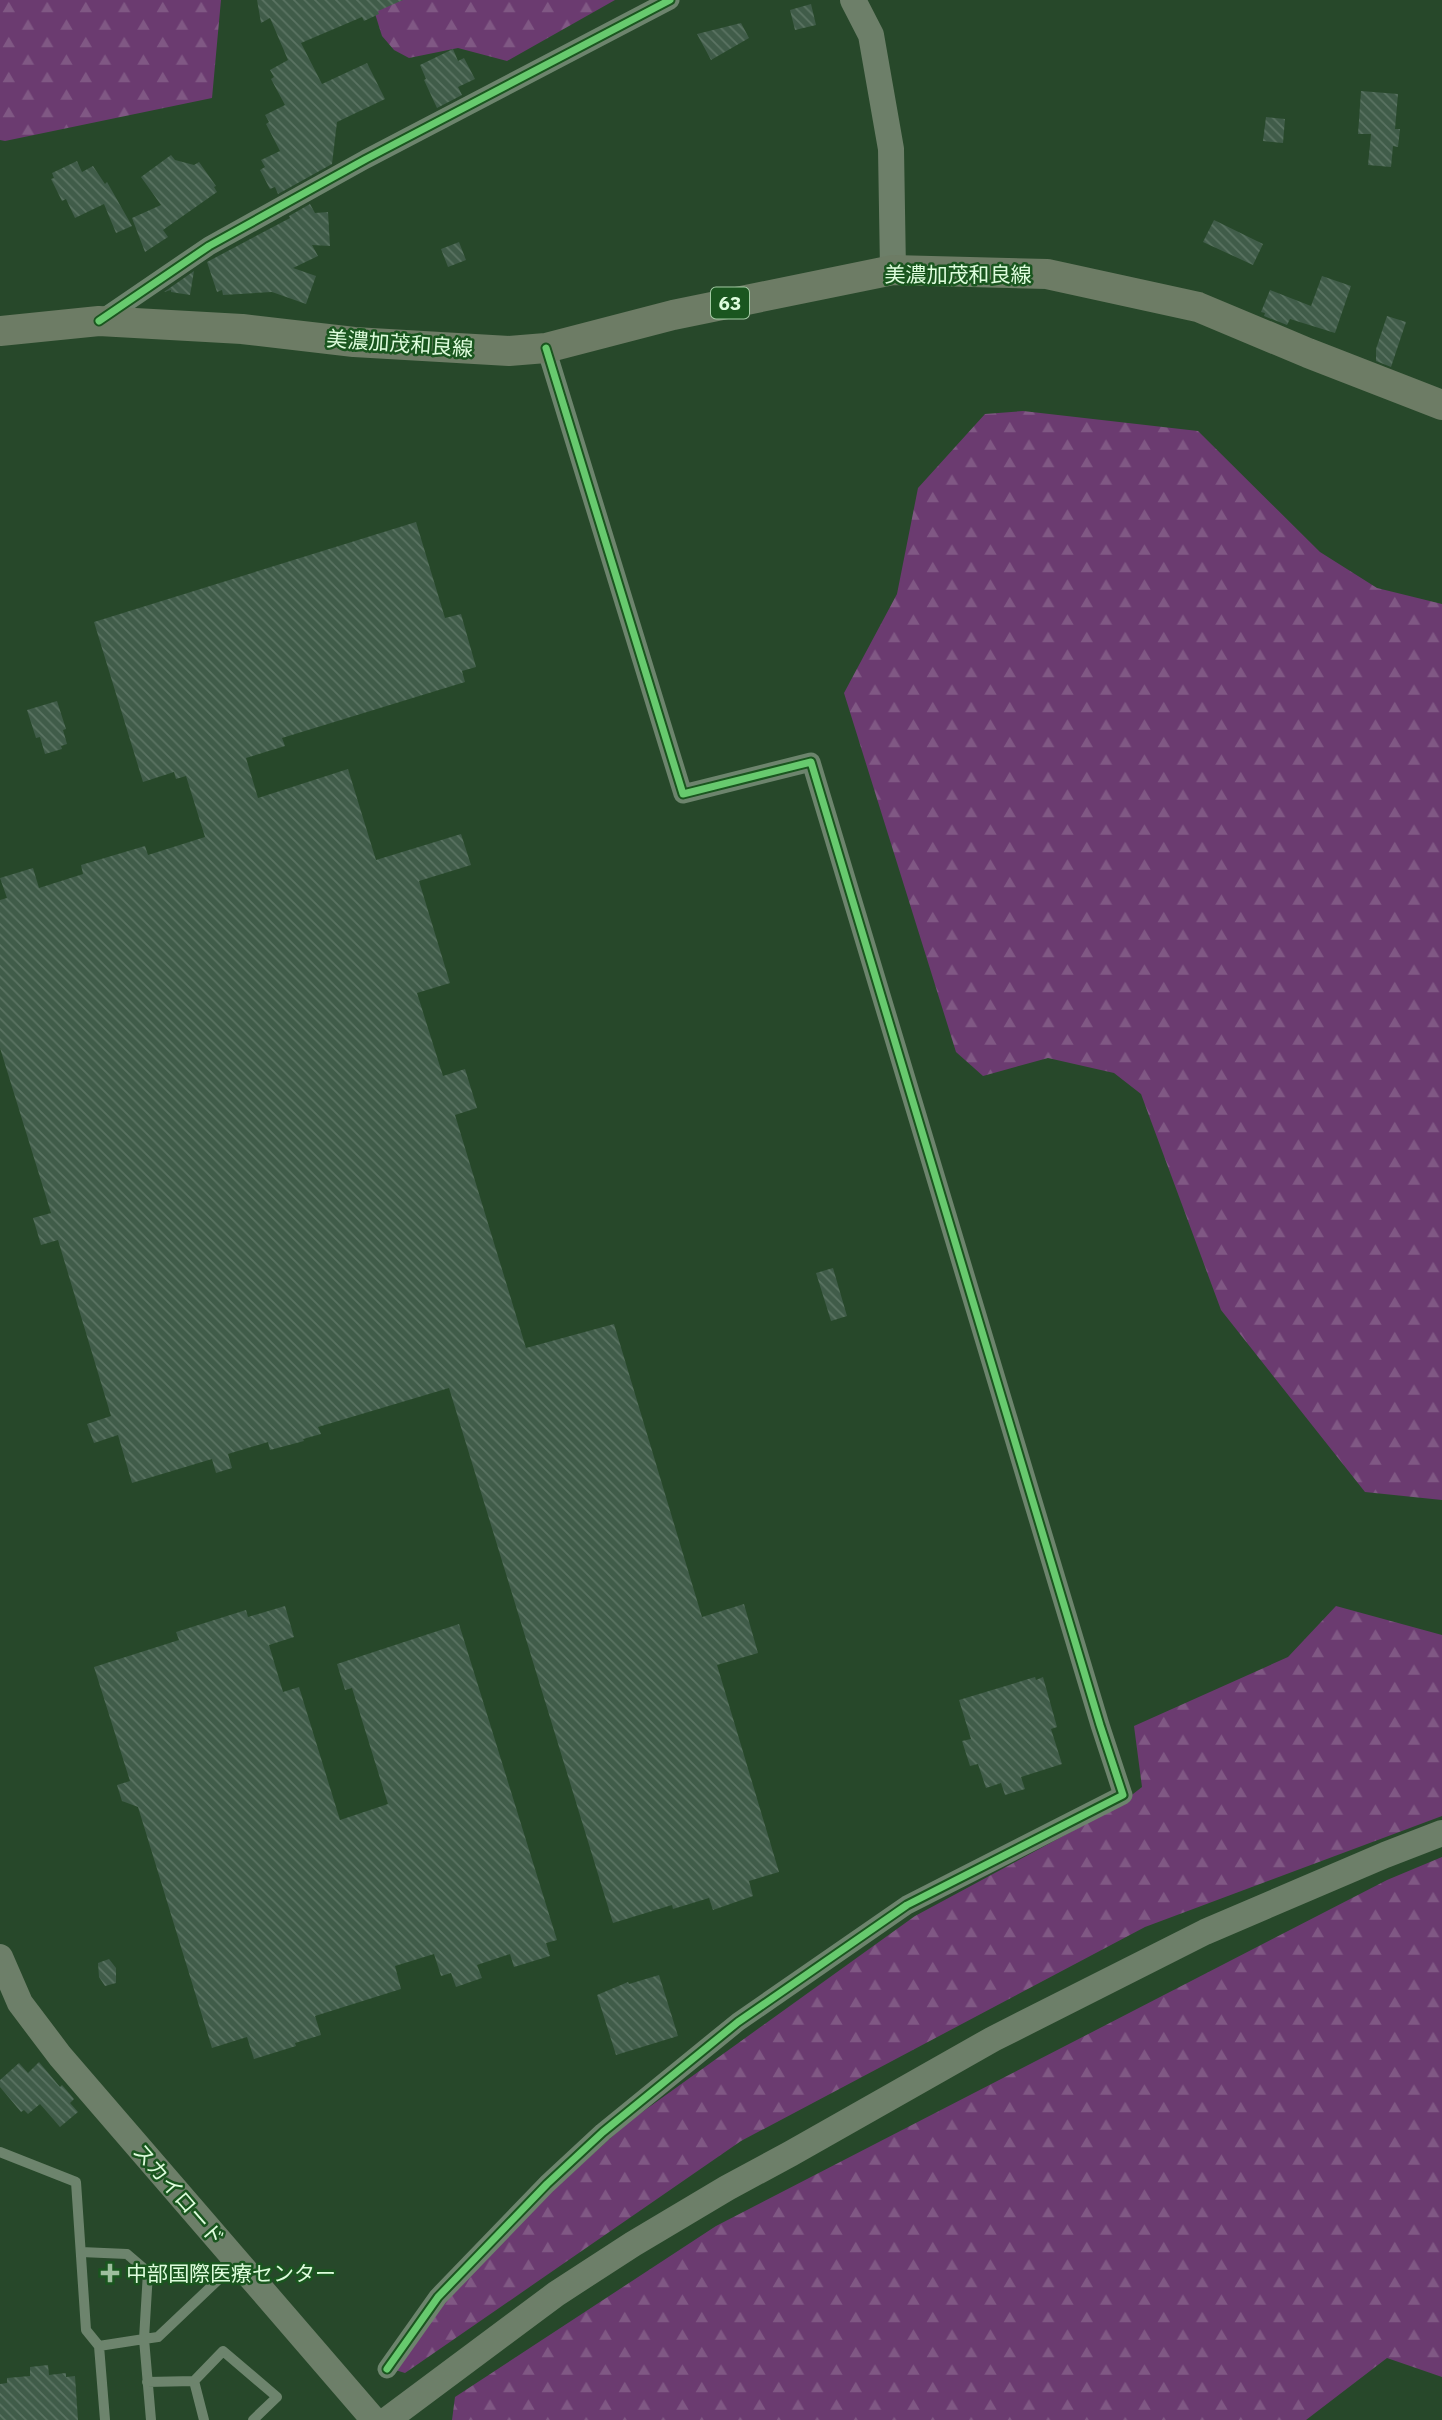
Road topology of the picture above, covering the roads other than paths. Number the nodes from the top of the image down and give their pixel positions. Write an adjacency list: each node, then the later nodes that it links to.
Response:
1 (670, 0): 4 (street)
2 (853, 0): 3 (street)
3 (893, 270): 6 (main road, 美濃加茂和良線 / 63); 7 (main road, 美濃加茂和良線 / 63)
4 (99, 321): 5 (main road, 美濃加茂和良線 / 63); 6 (main road, 美濃加茂和良線 / 63)
5 (0, 331)
6 (547, 348): 15 (street)
7 (1442, 405)
8 (1442, 1833): 23 (street)
9 (0, 1957): 12 (street, スカイロード)
10 (0, 2152): 11 (lane)
11 (81, 2252): 13 (lane); 14 (lane)
12 (238, 2262): 13 (lane); 22 (street, スカイロード)
13 (144, 2339): 14 (lane); 17 (lane)
14 (99, 2346): 18 (lane)
15 (387, 2369)
16 (194, 2381): 17 (lane); 20 (lane); 21 (lane)
17 (147, 2382): 19 (lane)
18 (105, 2420)
19 (151, 2420)
20 (204, 2420)
21 (253, 2420)
22 (374, 2420)
23 (387, 2420)

